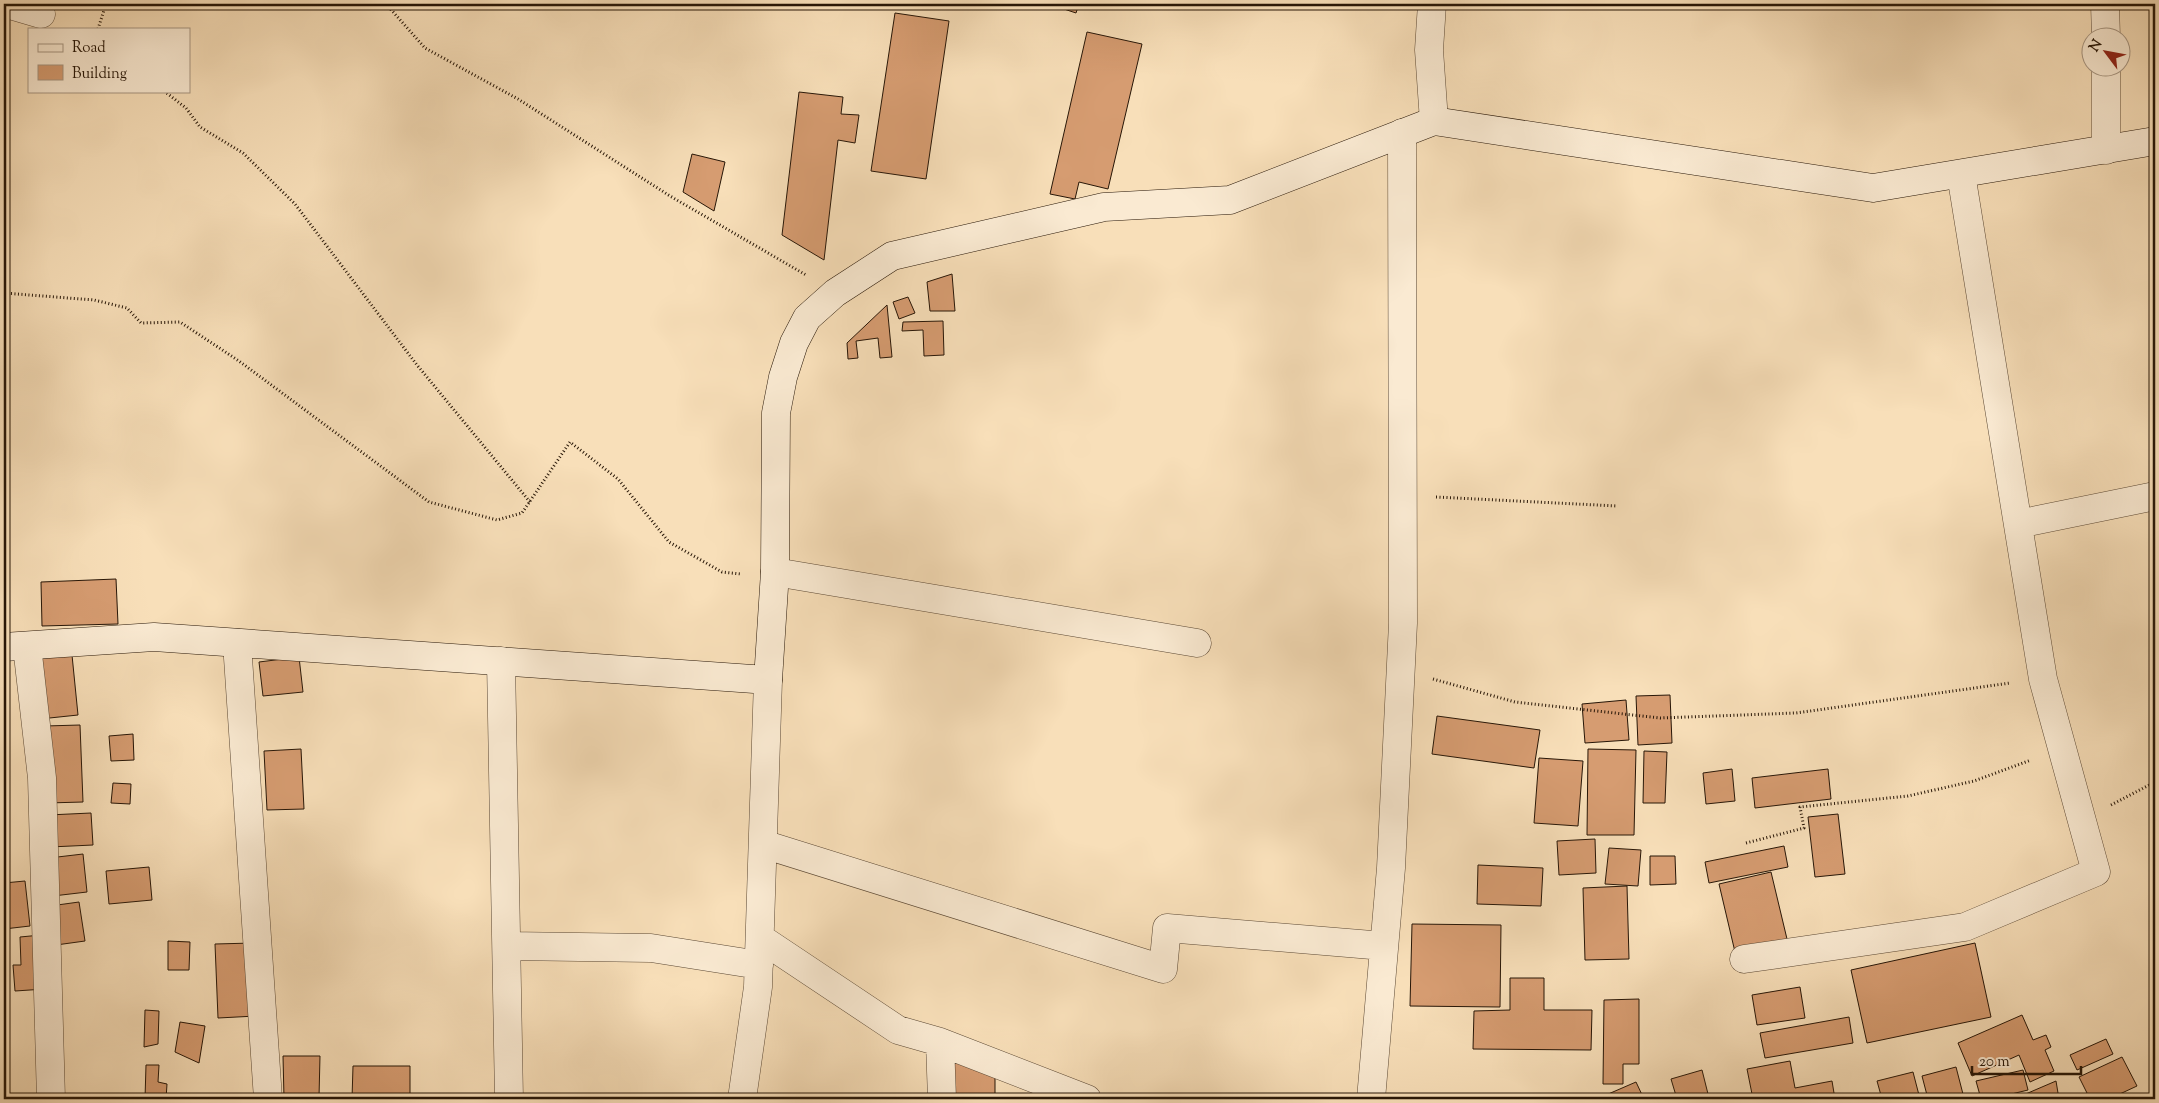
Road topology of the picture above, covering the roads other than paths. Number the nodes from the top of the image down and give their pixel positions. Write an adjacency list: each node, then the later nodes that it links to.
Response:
1 (7, 4): 4 (street)
2 (1432, 4): 7 (street)
3 (2105, 4): 5 (street)
4 (41, 14)
5 (2106, 28)
6 (2106, 78): 10 (street)
7 (1434, 121): 8 (street); 11 (street)
8 (1402, 133): 14 (street); 23 (street)
9 (2155, 141): 10 (street)
10 (2106, 150): 11 (street)
11 (1961, 174): 13 (street)
12 (2155, 496): 13 (street)
13 (2018, 524): 24 (street)
14 (775, 572): 16 (street); 19 (street)
15 (238, 643): 17 (street); 18 (street); 29 (street)
16 (1197, 643)
17 (15, 646): 28 (street)
18 (501, 662): 19 (street); 22 (street)
19 (768, 680): 20 (street)
20 (763, 844): 21 (street); 23 (street)
21 (760, 938): 25 (street); 26 (street)
22 (507, 946): 25 (street); 30 (street)
23 (1384, 946): 34 (street)
24 (1744, 959)
25 (759, 965): 31 (street)
26 (940, 1042): 27 (street); 32 (street)
27 (1040, 1090): 33 (street)
28 (51, 1099)
29 (268, 1099)
30 (510, 1099)
31 (742, 1099)
32 (942, 1099)
33 (1087, 1099)
34 (1371, 1099)

